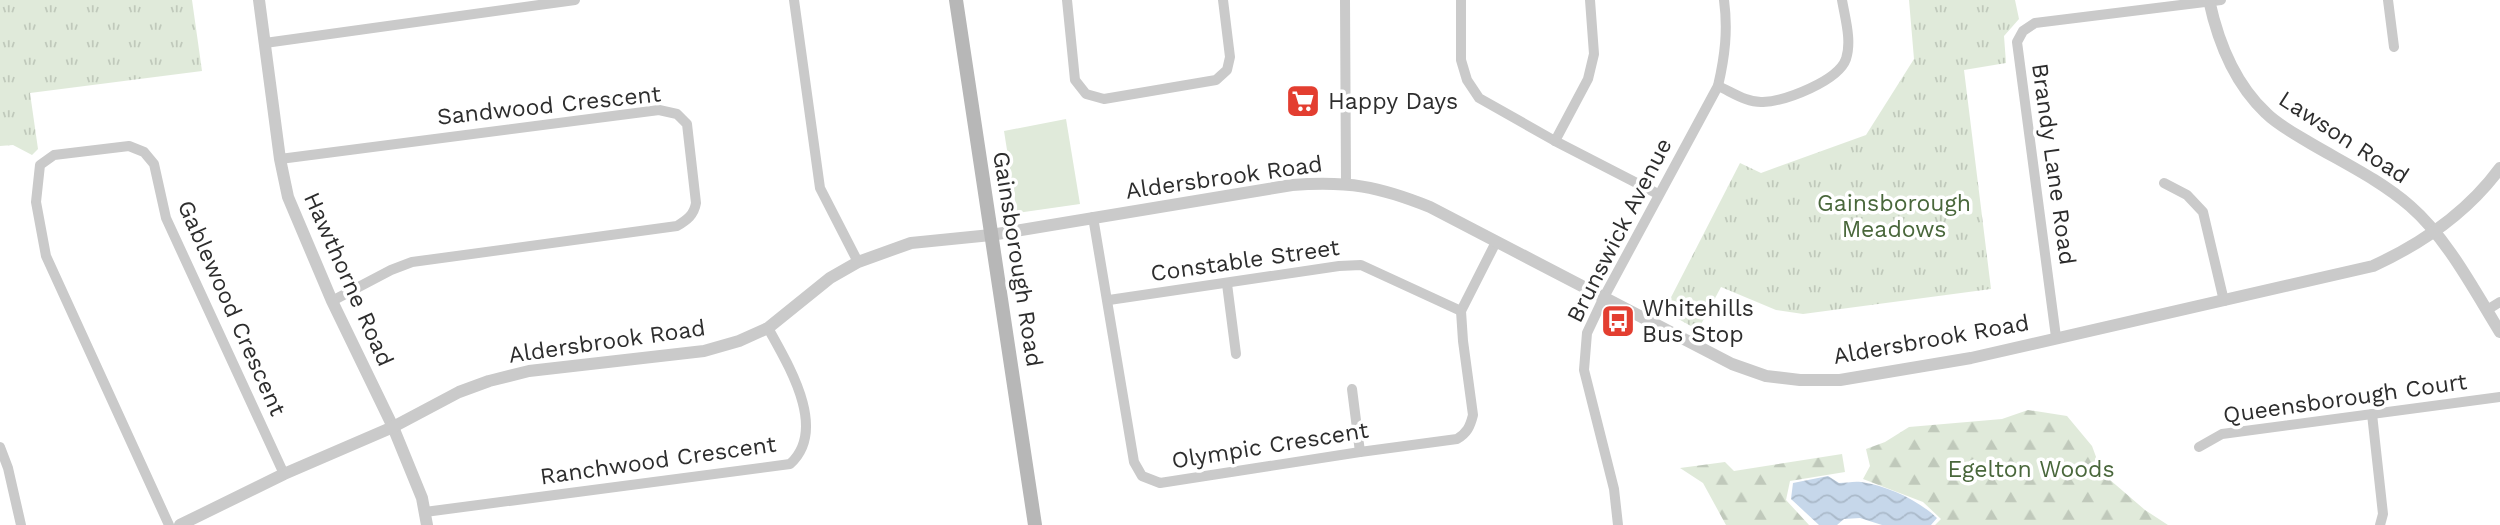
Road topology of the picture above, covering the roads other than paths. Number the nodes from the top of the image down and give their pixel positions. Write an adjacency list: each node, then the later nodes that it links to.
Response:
1 (259, 0): 14 (street, Hawthorne Road)
2 (575, 0): 14 (street)
3 (794, 0): 27 (street)
4 (956, 0): 25 (main road, Gainsborough Road)
5 (1068, 0): 6 (street)
6 (1223, 0)
7 (1345, 0): 20 (street)
8 (1461, 0): 17 (street)
9 (1590, 0): 17 (street)
10 (1724, 0): 16 (street, Brunswick Avenue)
11 (1842, 0): 16 (street)
12 (2388, 0): 15 (street)
13 (2213, 1): 24 (street, Lawson Road); 38 (street, Brandy Lane Road)
14 (265, 43): 18 (street, Hawthorne Road)
15 (2394, 47)
16 (1718, 86): 22 (street, Brunswick Avenue)
17 (1555, 141): 22 (street)
18 (280, 159): 31 (street, Hawthorne Road); 31 (street, Sandwood Crescent)
19 (2500, 168): 24 (street, Aldersbrook Road)
20 (1346, 183): 23 (street, Aldersbrook Road); 26 (street, Aldersbrook Road)
21 (2164, 183): 32 (street)
22 (1658, 194): 29 (street, Brunswick Avenue)
23 (1093, 218): 25 (street, Aldersbrook Road); 30 (street, Olympic Crescent)
24 (2435, 232): 32 (street, Aldersbrook Road); 34 (street, Lawson Road)
25 (991, 235): 27 (street, Aldersbrook Road); 52 (main road, Gainsborough Road)
26 (1496, 242): 29 (street, Aldersbrook Road); 35 (street)
27 (858, 262): 36 (street, Aldersbrook Road)
28 (1227, 284): 30 (street, Constable Street); 35 (street, Constable Street); 39 (street)
29 (1604, 297): 38 (street, Aldersbrook Road); 53 (street, Brunswick Avenue)
30 (1109, 300): 46 (street, Olympic Crescent)
31 (332, 301): 43 (street, Hawthorne Road)
32 (2224, 301): 38 (street, Aldersbrook Road)
33 (2500, 302): 34 (street)
34 (2487, 310): 37 (street, Lawson Road)
35 (1461, 311): 46 (street, Olympic Crescent)
36 (768, 328): 43 (street, Aldersbrook Road); 48 (street, Ranchwood Crescent)
37 (2500, 332)
38 (2056, 337)
39 (1236, 354)
40 (1352, 389): 46 (street)
41 (2500, 397): 42 (street, Queensborough Court)
42 (2372, 414): 45 (street, Queensborough Court); 54 (street)
43 (393, 427): 47 (street, Aldersbrook Road); 48 (street, Hawthorne Road)
44 (0, 447): 49 (street)
45 (2199, 447)
46 (1360, 452)
47 (284, 474): 50 (street, Gablewood Crescent); 51 (street, Aldersbrook Road)
48 (426, 518)
49 (21, 525)
50 (169, 525)
51 (180, 525)
52 (1035, 525)
53 (1618, 525)
54 (2381, 525)

